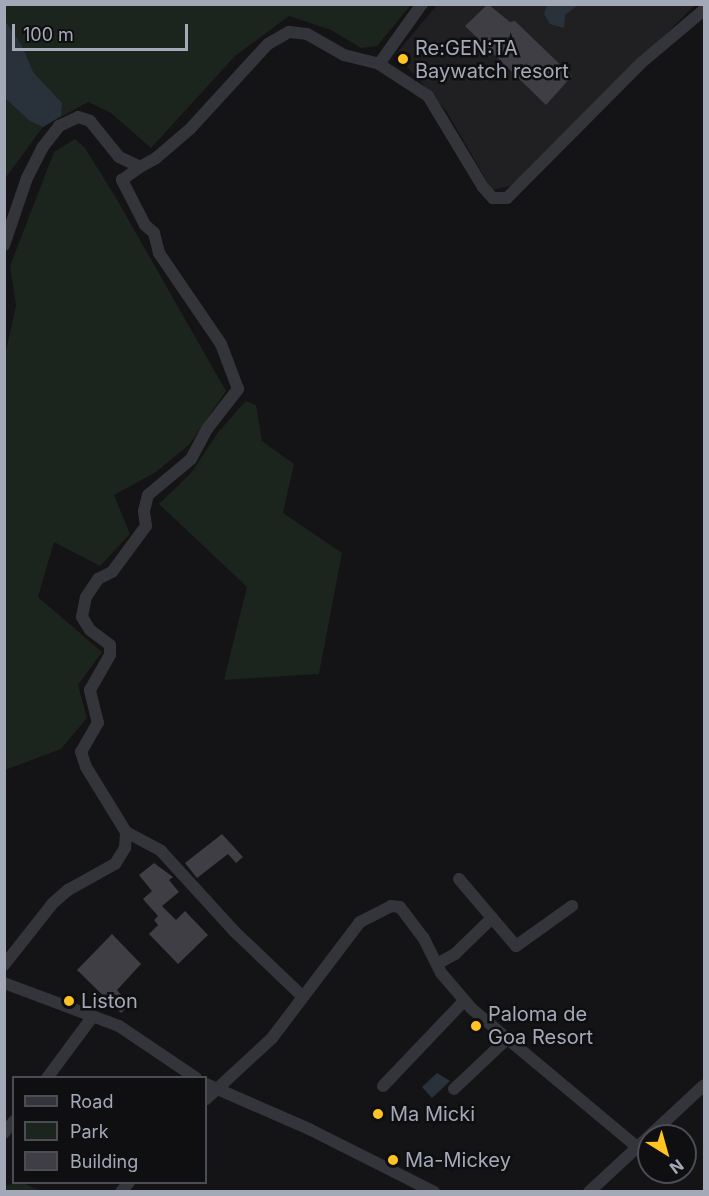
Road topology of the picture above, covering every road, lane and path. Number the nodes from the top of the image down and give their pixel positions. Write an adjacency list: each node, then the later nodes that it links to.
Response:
1 (422, 4): 3 (street)
2 (705, 10): 3 (street)
3 (379, 64): 4 (street)
4 (140, 167): 5 (street); 6 (street)
5 (4, 245)
6 (126, 832): 11 (street); 13 (street)
7 (459, 879): 9 (street)
8 (572, 906): 9 (street)
9 (492, 918): 10 (street)
10 (437, 964): 13 (street); 14 (street)
11 (4, 965)
12 (4, 983): 15 (street)
13 (303, 997): 22 (street)
14 (464, 1001): 16 (street); 20 (street)
15 (93, 1016): 17 (street); 18 (street)
16 (509, 1037): 21 (street); 23 (street)
17 (48, 1076)
18 (194, 1076)
19 (705, 1085): 23 (street)
20 (383, 1086)
21 (454, 1089)
22 (208, 1091): 24 (street)
23 (636, 1146): 25 (street)
24 (434, 1191)
25 (589, 1191)

